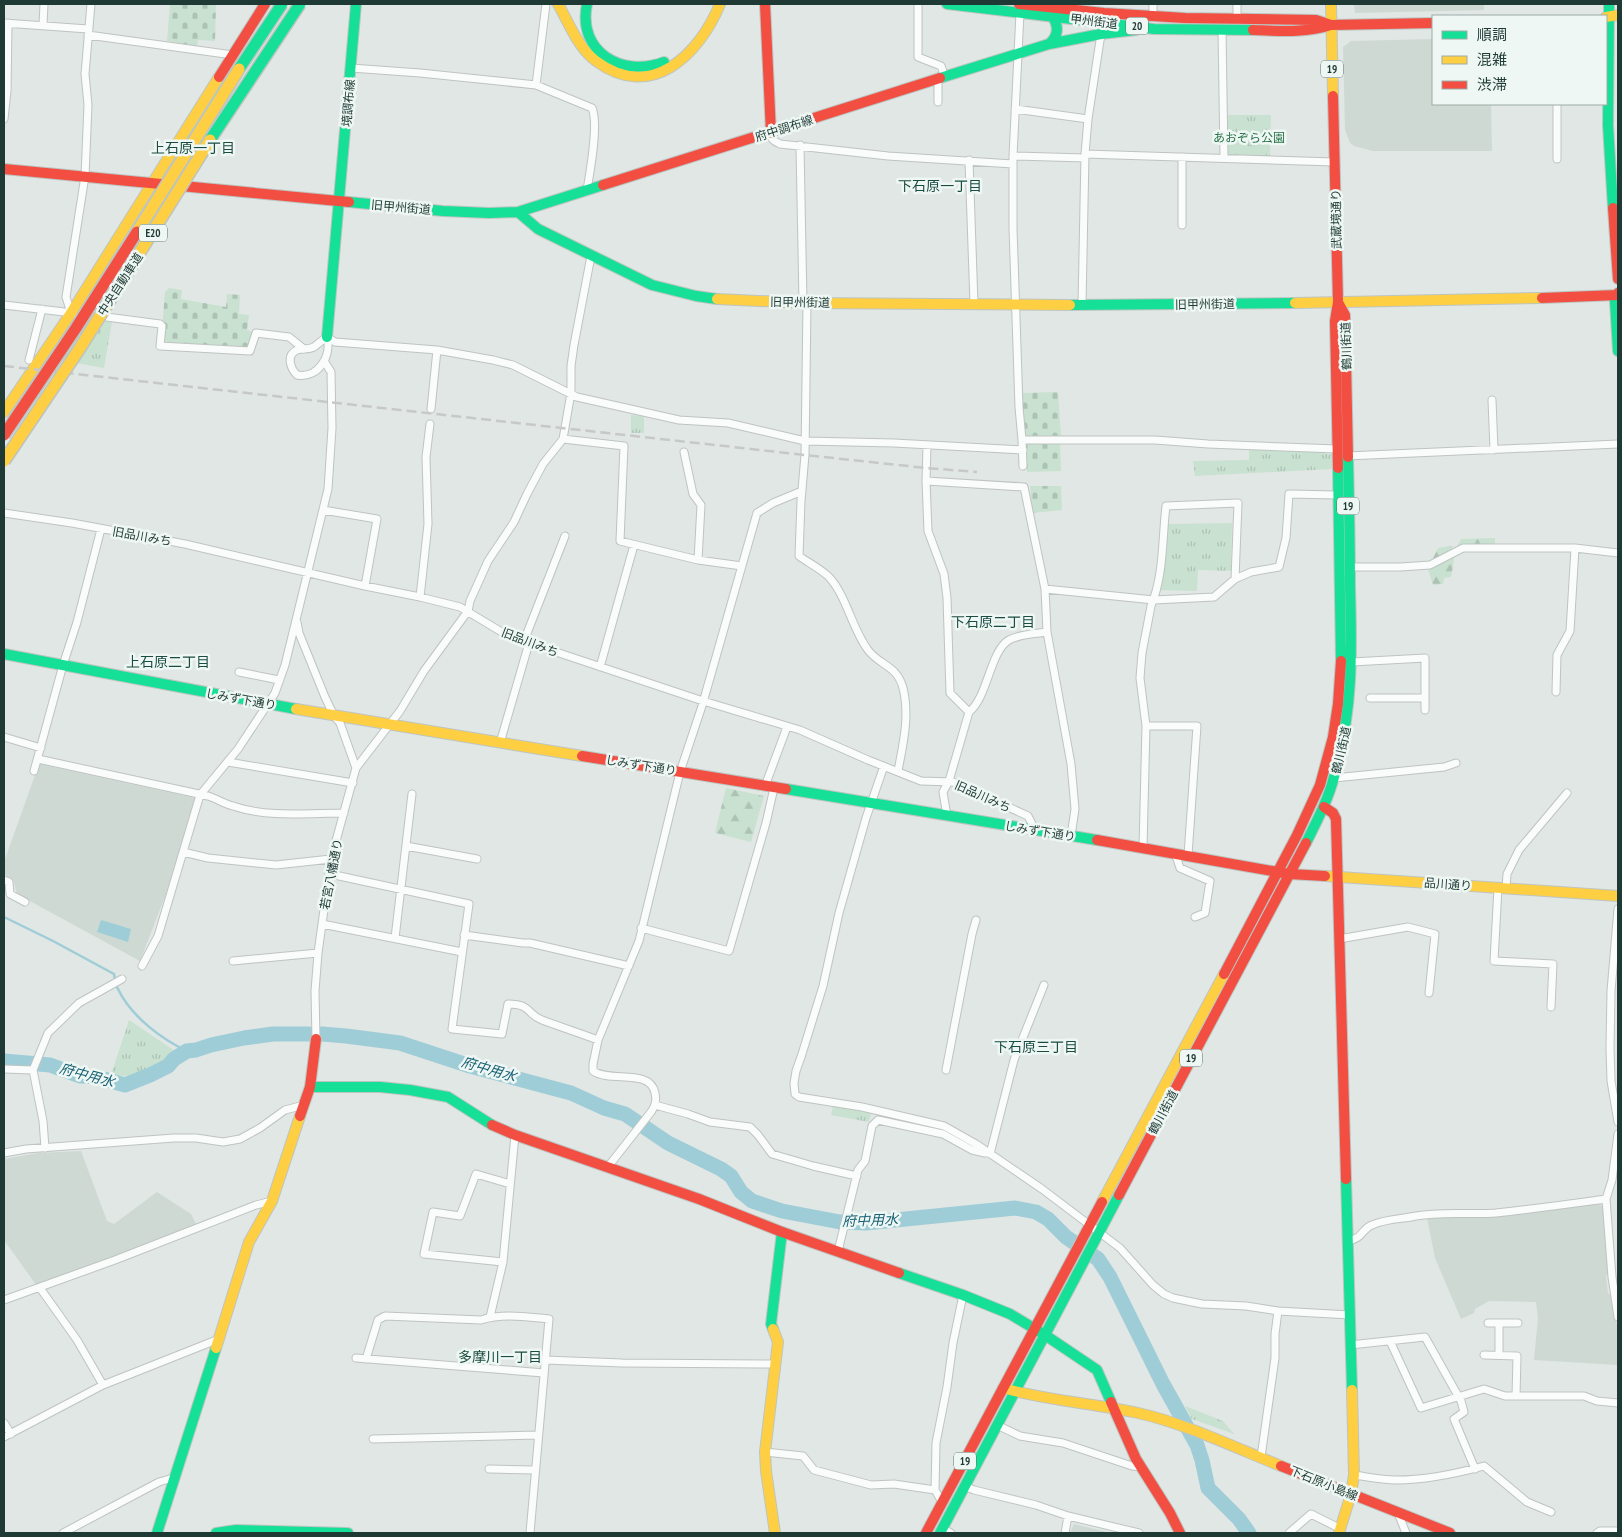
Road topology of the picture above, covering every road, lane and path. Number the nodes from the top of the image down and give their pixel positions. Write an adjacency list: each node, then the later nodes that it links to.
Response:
1 (44, 4): 25 (street)
2 (91, 4): 29 (street)
3 (265, 4): 32 (main road)
4 (281, 4): 84 (main road, 中央自動車道 / E20, bridge)
5 (300, 4): 95 (main road, 中央自動車道 / E20, bridge)
6 (356, 4): 34 (main road, 境調布線)
7 (546, 4): 37 (street)
8 (558, 4): 35 (main road)
9 (587, 4): 35 (main road)
10 (712, 4): 35 (main road)
11 (720, 4): 35 (main road)
12 (765, 4): 43 (main road)
13 (918, 4): 36 (street)
14 (947, 4): 18 (main road, 甲州街道 / 20)
15 (1237, 4): 22 (street)
16 (1331, 4): 26 (main road)
17 (1609, 4): 21 (main road)
18 (1020, 6): 19 (main road, 甲州街道 / 20); 20 (main road, 甲州街道 / 20); 33 (street)
19 (1153, 10): 22 (main road, 甲州街道 / 20)
20 (1052, 16): 27 (main road, 甲州街道 / 20); 31 (main road)
21 (1611, 16): 61 (main road)
22 (1237, 20): 26 (main road, 甲州街道 / 20)
23 (6, 23): 25 (street); 41 (street)
24 (1432, 23): 26 (main road, 甲州街道 / 20)
25 (43, 25): 29 (street)
26 (1331, 25): 28 (main road, 甲州街道 / 20); 51 (main road, 武蔵境通り / 19)
27 (1154, 29): 28 (main road, 甲州街道 / 20); 30 (main road, 府中調布線)
28 (1222, 30): 48 (street)
29 (88, 32): 32 (street); 54 (street)
30 (1101, 34): 31 (main road, 府中調布線); 42 (street)
31 (1049, 44): 33 (main road, 府中調布線)
32 (233, 54): 55 (main road)
33 (1018, 54): 36 (main road, 府中調布線); 40 (street)
34 (351, 68): 37 (street); 57 (main road, 境調布線)
35 (657, 69)
36 (941, 78): 38 (street); 43 (main road, 府中調布線)
37 (536, 85): 56 (street)
38 (938, 102)
39 (1557, 105): 49 (street)
40 (1016, 109): 42 (street); 45 (street)
41 (4, 118)
42 (1088, 119): 46 (street)
43 (771, 133): 44 (street); 56 (main road, 府中調布線)
44 (800, 145): 50 (street); 64 (street)
45 (1013, 156): 46 (street); 52 (street)
46 (1085, 156): 47 (street); 68 (street)
47 (1182, 157): 48 (street); 59 (street)
48 (1224, 158): 51 (street)
49 (1557, 159)
50 (969, 160): 52 (street); 65 (street)
51 (1334, 162): 63 (main road, 武蔵境通り / 19)
52 (1013, 164): 66 (street)
53 (4, 169): 54 (main road, 旧甲州街道)
54 (85, 176): 55 (main road, 旧甲州街道); 70 (street)
55 (151, 184): 57 (main road, 旧甲州街道); 70 (main road)
56 (587, 190): 58 (main road, 府中調布線)
57 (340, 201): 58 (main road, 旧甲州街道); 71 (main road, 境調布線)
58 (518, 212): 60 (main road, 旧甲州街道)
59 (1182, 225)
60 (591, 256): 64 (main road, 旧甲州街道); 79 (street)
61 (1618, 279)
62 (1618, 294): 63 (main road, 旧甲州街道); 75 (main road)
63 (1338, 302): 68 (main road, 旧甲州街道); 90 (main road, 鶴川街道 / 19); 94 (main road, 鶴川街道 / 19)
64 (805, 303): 65 (main road, 旧甲州街道); 87 (street)
65 (974, 304): 66 (main road, 旧甲州街道)
66 (1017, 304): 68 (main road, 旧甲州街道); 86 (street)
67 (4, 305): 69 (street)
68 (1082, 305)
69 (42, 309): 70 (street); 77 (street)
70 (71, 313): 73 (street); 82 (main road)
71 (327, 337): 72 (street); 74 (street); 76 (street)
72 (315, 346): 73 (street); 76 (street)
73 (304, 349): 78 (street)
74 (437, 350): 79 (street); 81 (street)
75 (1618, 351)
76 (328, 354): 78 (street)
77 (28, 360)
78 (324, 362): 100 (street)
79 (571, 393): 85 (street); 87 (street)
80 (1492, 400): 92 (street)
81 (431, 409)
82 (4, 412)
83 (430, 424): 114 (street)
84 (4, 435)
85 (563, 439): 104 (street); 116 (street)
86 (1022, 440): 90 (street); 91 (street)
87 (805, 441): 89 (street); 98 (street)
88 (1618, 444): 92 (street)
89 (927, 445): 91 (street); 97 (street)
90 (1337, 449): 99 (main road, 鶴川街道 / 19)
91 (1023, 450): 96 (street)
92 (1494, 450): 94 (street)
93 (684, 452): 107 (street)
94 (1347, 456): 109 (main road, 鶴川街道 / 19)
95 (4, 461)
96 (1023, 466)
97 (926, 481): 113 (street); 132 (street)
98 (802, 491): 108 (street); 147 (street)
99 (1338, 495): 111 (street); 168 (main road, 鶴川街道 / 19)
100 (324, 510): 110 (street); 112 (street)
101 (4, 513): 102 (street, 旧品川みち)
102 (100, 529): 110 (street, 旧品川みち); 122 (street)
103 (566, 536): 119 (street)
104 (634, 545): 107 (street); 123 (street)
105 (1575, 548): 106 (street); 109 (street); 126 (street)
106 (1618, 553)
107 (698, 560): 108 (street)
108 (742, 566): 129 (street)
109 (1350, 567): 121 (main road, 鶴川街道 / 19)
110 (307, 573): 112 (street, 旧品川みち); 117 (street)
111 (1235, 579): 115 (street); 115 (street)
112 (364, 586): 114 (street, 旧品川みち)
113 (1045, 589): 115 (street); 118 (street)
114 (420, 596): 116 (street, 旧品川みち)
115 (1154, 600): 135 (street)
116 (468, 611): 119 (street, 旧品川みち); 134 (street)
117 (296, 622): 125 (street); 133 (street)
118 (1047, 632): 132 (street); 160 (street)
119 (526, 642): 123 (street, 旧品川みち); 138 (street)
120 (4, 654): 122 (main road, しみず下通り)
121 (1352, 662): 128 (street); 148 (main road, 鶴川街道 / 19)
122 (63, 665): 130 (main road, しみず下通り); 139 (street)
123 (600, 667): 129 (street, 旧品川みち)
124 (239, 672): 125 (street)
125 (279, 680): 130 (street)
126 (1556, 692)
127 (1370, 698): 128 (street)
128 (1425, 698): 131 (street)
129 (703, 701): 136 (street, 旧品川みち); 146 (street)
130 (267, 704): 133 (main road, しみず下通り); 141 (street)
131 (1425, 710)
132 (969, 712): 149 (street)
133 (334, 716): 134 (main road, しみず下通り); 144 (street)
134 (390, 725): 138 (main road, しみず下通り); 144 (street)
135 (1146, 726): 162 (street); 165 (street)
136 (787, 727): 143 (street, 旧品川みち); 151 (street)
137 (4, 737): 139 (street)
138 (500, 743): 146 (main road, しみず下通り)
139 (41, 748): 140 (street)
140 (38, 759): 145 (street); 154 (street)
141 (228, 762): 150 (street); 154 (street)
142 (1456, 763): 148 (street)
143 (884, 766): 147 (street, 旧品川みち); 155 (street)
144 (356, 768): 150 (street, 若宮八幡通り)
145 (34, 771)
146 (680, 772): 151 (main road, しみず下通り); 180 (street)
147 (898, 772): 149 (street, 旧品川みち)
148 (1334, 778): 156 (main road, 鶴川街道 / 19)
149 (949, 781): 158 (street); 159 (street, 旧品川みち)
150 (353, 783): 157 (street, 若宮八幡通り)
151 (769, 787): 155 (main road, しみず下通り); 180 (street)
152 (1567, 793): 172 (street)
153 (412, 794): 161 (street)
154 (200, 795): 157 (street); 163 (street)
155 (870, 804): 158 (main road, しみず下通り); 206 (street)
156 (1324, 807): 168 (main road, 鶴川街道 / 19); 170 (main road)
157 (344, 813): 166 (street, 若宮八幡通り)
158 (947, 816): 159 (main road, しみず下通り)
159 (1035, 830): 160 (main road, しみず下通り)
160 (1071, 836): 162 (main road, しみず下通り)
161 (406, 846): 167 (street); 173 (street)
162 (1143, 848): 164 (main road, しみず下通り)
163 (183, 852): 166 (street); 187 (street)
164 (1175, 853): 165 (main road, しみず下通り); 177 (street)
165 (1188, 855): 168 (main road, しみず下通り)
166 (332, 859): 169 (street, 若宮八幡通り)
167 (477, 859)
168 (1284, 873): 170 (main road, 品川通り); 214 (main road, 鶴川街道 / 19)
169 (330, 874): 173 (street); 179 (street, 若宮八幡通り)
170 (1338, 877): 172 (main road, 品川通り); 183 (main road)
171 (4, 880): 175 (street)
172 (1502, 888): 174 (main road, 品川通り); 192 (street)
173 (401, 889): 181 (street); 182 (street)
174 (1618, 896)
175 (25, 902)
176 (1618, 910): 201 (street)
177 (1195, 917)
178 (976, 920): 197 (street)
179 (322, 924): 182 (street); 185 (street, 若宮八幡通り)
180 (641, 928): 188 (street)
181 (464, 935): 184 (street); 188 (street)
182 (395, 938): 184 (street)
183 (1339, 939): 191 (street); 215 (main road)
184 (462, 952): 194 (street)
185 (318, 953): 186 (street); 193 (street, 若宮八幡通り)
186 (233, 961)
187 (142, 966)
188 (629, 966): 194 (street)
189 (122, 979): 196 (street)
190 (1044, 985): 206 (street)
191 (1429, 993)
192 (1551, 1007)
193 (316, 1039): 198 (main road)
194 (598, 1040): 200 (street)
195 (4, 1069): 196 (street)
196 (33, 1070): 204 (street)
197 (946, 1070)
198 (310, 1087): 199 (main road); 203 (main road)
199 (304, 1105): 204 (street); 212 (main road)
200 (655, 1105): 207 (street); 208 (street)
201 (1618, 1122)
202 (1618, 1134): 209 (street)
203 (515, 1136): 207 (main road); 210 (street)
204 (45, 1148): 205 (street)
205 (4, 1153)
206 (990, 1154): 208 (street); 214 (street)
207 (607, 1168): 213 (main road)
208 (857, 1176): 216 (street)
209 (1615, 1180): 211 (street)
210 (510, 1184): 217 (street); 217 (street)
211 (1606, 1199): 215 (street); 224 (street)
212 (272, 1201): 218 (street); 230 (main road)
213 (782, 1232): 216 (main road); 238 (main road)
214 (1092, 1233): 221 (street); 228 (main road, 鶴川街道 / 19); 229 (main road, 鶴川街道 / 19)
215 (1348, 1241): 222 (main road)
216 (838, 1252): 219 (main road)
217 (503, 1262): 223 (street)
218 (40, 1288): 220 (street); 240 (street)
219 (964, 1294): 228 (main road); 261 (street)
220 (4, 1300)
221 (1278, 1311): 222 (street); 253 (street)
222 (1350, 1315): 232 (main road)
223 (490, 1317): 236 (street); 237 (street)
224 (1618, 1317)
225 (1488, 1323): 226 (street)
226 (1499, 1323): 227 (street); 234 (street)
227 (1518, 1323)
228 (1034, 1329): 229 (main road); 241 (main road, 鶴川街道 / 19)
229 (1045, 1335): 241 (main road, 鶴川街道 / 19); 245 (main road)
230 (219, 1338): 240 (street); 259 (main road)
231 (1390, 1341): 232 (street); 243 (street); 243 (street)
232 (1350, 1345): 258 (main road)
233 (1484, 1355): 234 (street)
234 (1498, 1356): 242 (street)
235 (356, 1358): 236 (street)
236 (366, 1360): 239 (street)
237 (545, 1360): 238 (street); 239 (street)
238 (774, 1364): 252 (main road)
239 (544, 1373): 249 (street)
240 (103, 1385): 248 (street)
241 (1009, 1390): 245 (main road); 247 (main road, 鶴川街道 / 19); 263 (main road, 鶴川街道 / 19)
242 (1516, 1396): 243 (street); 244 (street)
243 (1459, 1397): 256 (street)
244 (1618, 1403)
245 (1114, 1409): 253 (main road, 下石原小島線); 254 (main road)
246 (4, 1423): 248 (street)
247 (997, 1425): 254 (street); 260 (main road, 鶴川街道 / 19)
248 (11, 1434): 250 (street)
249 (537, 1435): 251 (street); 257 (street)
250 (4, 1438)
251 (374, 1439)
252 (765, 1452): 261 (street); 276 (main road)
253 (1260, 1457): 262 (main road, 下石原小島線)
254 (1141, 1467): 280 (main road)
255 (489, 1469): 257 (street)
256 (1475, 1469): 258 (street); 264 (street)
257 (534, 1470): 275 (street)
258 (1354, 1476): 262 (main road)
259 (173, 1478): 271 (street); 272 (main road)
260 (964, 1486): 266 (street); 269 (main road, 鶴川街道 / 19)
261 (935, 1490): 263 (street)
262 (1351, 1494): 265 (main road, 下石原小島線); 267 (main road)
263 (942, 1502): 277 (main road, 鶴川街道 / 19)
264 (1550, 1512)
265 (1398, 1513): 282 (street); 283 (main road, 下石原小島線)
266 (1068, 1516): 278 (street); 279 (street)
267 (1340, 1531): 281 (street)
268 (1618, 1531): 270 (street)
269 (944, 1532)
270 (1599, 1532)
271 (63, 1533)
272 (157, 1533)
273 (216, 1533): 274 (main road)
274 (348, 1533)
275 (530, 1533)
276 (775, 1533)
277 (926, 1533)
278 (1065, 1533)
279 (1139, 1533)
280 (1180, 1533)
281 (1289, 1533)
282 (1406, 1533)
283 (1450, 1533)

